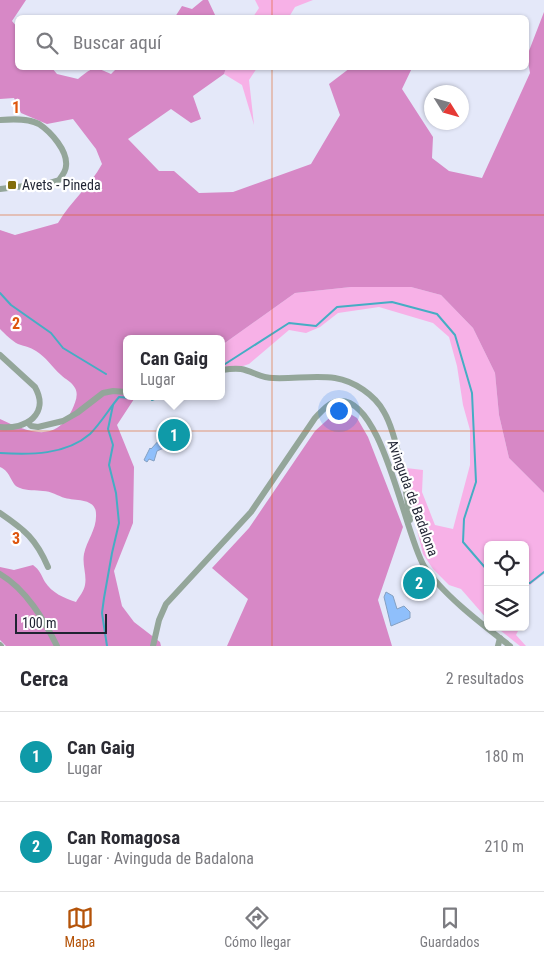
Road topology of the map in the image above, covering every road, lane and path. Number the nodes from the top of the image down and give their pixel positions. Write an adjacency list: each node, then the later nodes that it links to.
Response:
1 (0, 120): 2 (street)
2 (0, 189)
3 (0, 355): 6 (street)
4 (225, 370): 9 (street)
5 (123, 392): 6 (street)
6 (28, 423): 7 (street)
7 (0, 427)
8 (0, 513): 10 (street)
9 (409, 526): 12 (street, Avinguda de Badalona); 14 (street, Avinguda de Badalona)
10 (48, 567)
11 (0, 574): 13 (street)
12 (500, 638): 15 (street); 16 (street, Avinguda de Badalona)
13 (56, 646)
14 (153, 646)
15 (498, 646)
16 (510, 646)

